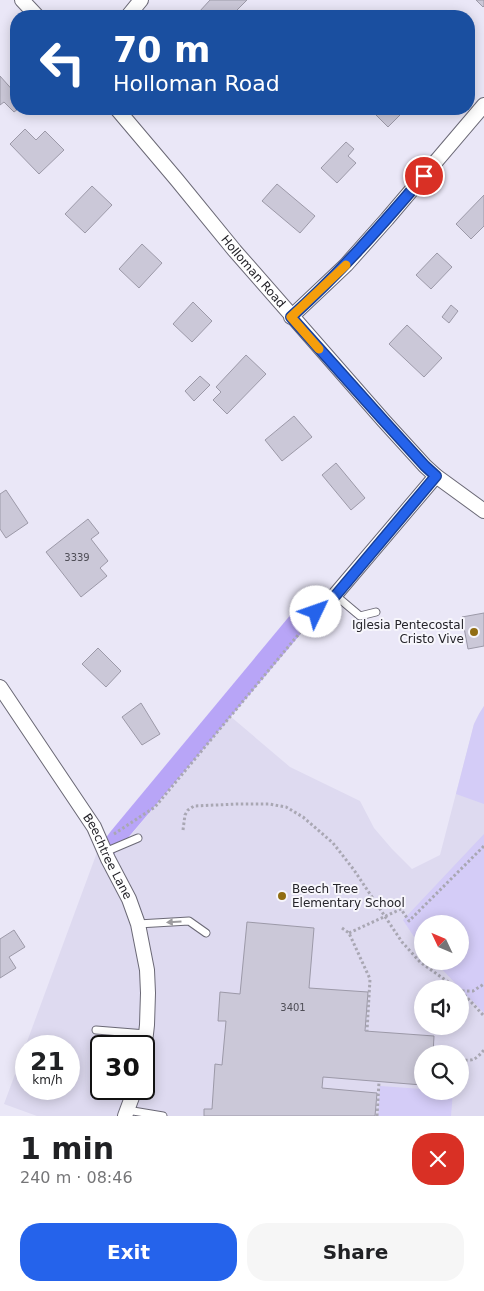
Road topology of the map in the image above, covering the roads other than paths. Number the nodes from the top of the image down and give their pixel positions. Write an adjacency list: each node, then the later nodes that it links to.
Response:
1 (22, 0): 3 (street)
2 (141, 0): 4 (street)
3 (31, 10)
4 (133, 10)
5 (484, 105): 7 (street)
6 (122, 115): 7 (street, Holloman Road)
7 (291, 317): 8 (street, Holloman Road)
8 (436, 476): 9 (street, Holloman Road); 10 (street)
9 (484, 511)
10 (336, 595): 11 (street); 12 (lane)
11 (316, 612)
12 (376, 612)
13 (0, 688): 15 (street, Beechtree Lane)
14 (138, 838): 15 (lane)
15 (105, 852): 16 (street, Beechtree Lane)
16 (138, 924): 17 (lane, one-way to 16); 19 (street, Beechtree Lane)
17 (206, 933)
18 (96, 1030): 19 (lane)
19 (146, 1034)
20 (131, 1100): 21 (street)
21 (126, 1113): 22 (lane)
22 (162, 1116)

